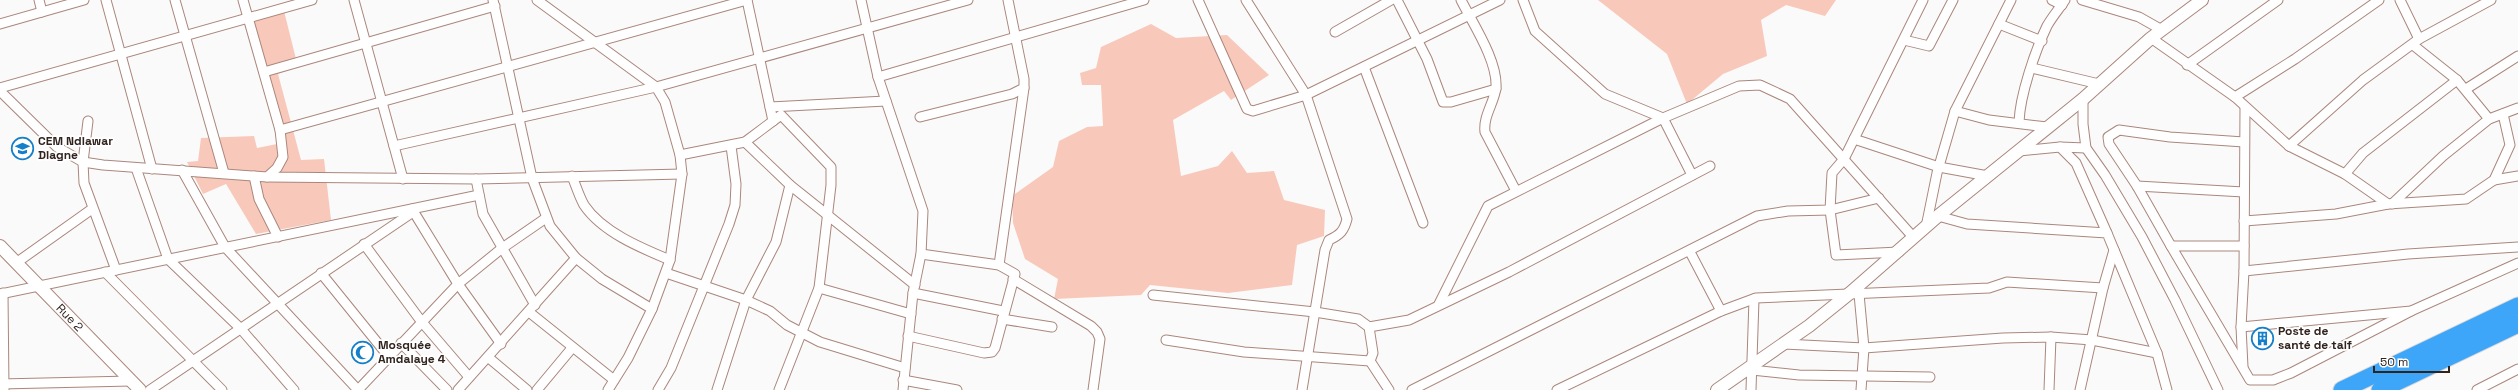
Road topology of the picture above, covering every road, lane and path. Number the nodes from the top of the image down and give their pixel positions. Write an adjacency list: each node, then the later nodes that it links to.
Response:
1 (39, 0): 33 (street)
2 (84, 0): 33 (street)
3 (106, 0): 50 (street)
4 (174, 0): 41 (street)
5 (243, 0): 35 (street)
6 (312, 0): 35 (street)
7 (354, 0): 49 (street)
8 (538, 0): 47 (street)
9 (747, 0): 47 (street); 52 (street)
10 (861, 0): 38 (street)
11 (968, 0): 38 (street)
12 (1008, 0): 42 (street)
13 (1144, 0): 42 (street)
14 (1198, 0): 66 (street)
15 (1246, 0): 66 (street)
16 (1391, 0): 40 (street)
17 (1396, 0): 44 (street)
18 (1461, 0): 34 (street)
19 (1500, 0): 34 (street)
20 (1523, 0): 78 (street)
21 (1923, 0): 45 (street)
22 (1953, 0): 45 (street)
23 (2011, 0): 37 (street)
24 (2052, 0): 31 (street)
25 (2082, 0): 39 (street)
26 (2202, 0): 39 (street)
27 (2278, 0): 53 (street)
28 (2379, 0): 67 (street)
29 (2400, 0): 48 (street)
30 (2491, 0): 48 (street)
31 (2063, 2): 46 (street)
32 (494, 3): 49 (street); 54 (street)
33 (42, 12): 36 (street)
34 (1469, 15): 44 (street); 63 (street)
35 (248, 18): 41 (street); 57 (street)
36 (0, 24)
37 (2000, 24): 46 (street); 74 (street)
38 (867, 28): 52 (street); 58 (street)
39 (2162, 30): 43 (street)
40 (1335, 32)
41 (185, 36): 50 (street); 102 (street)
42 (1016, 37): 58 (street); 62 (street)
43 (2151, 38): 53 (street); 60 (street)
44 (1417, 39): 55 (street); 63 (street)
45 (1904, 40): 85 (street)
46 (2042, 41): 56 (street)
47 (596, 42): 54 (street); 61 (street)
48 (2416, 42): 59 (street); 90 (street)
49 (366, 43): 57 (street); 70 (street)
50 (121, 54): 65 (street); 100 (street)
51 (2518, 56): 64 (street)
52 (759, 58): 61 (street); 71 (street)
53 (2187, 65): 67 (street)
54 (508, 67): 70 (street); 76 (street)
55 (1364, 67): 66 (street); 129 (street)
56 (2032, 68): 60 (street); 82 (street)
57 (264, 72): 84 (street)
58 (878, 78): 69 (street)
59 (2457, 80): 64 (street); 104 (street)
60 (2100, 84): 68 (street)
61 (656, 87): 76 (street); 94 (street)
62 (1024, 88): 77 (street); 150 (street)
63 (1496, 89): 117 (street)
64 (2466, 89): 79 (street)
65 (0, 90): 96 (street)
66 (1306, 95): 175 (street)
67 (2236, 97): 72 (street)
68 (2083, 99): 83 (street); 92 (street)
69 (886, 101): 71 (street); 144 (street)
70 (382, 102): 84 (street); 88 (street)
71 (770, 107): 81 (street)
72 (2245, 107): 87 (street); 90 (street)
73 (2518, 108): 75 (street)
74 (1955, 111): 82 (street); 98 (street)
75 (2503, 114): 79 (street); 114 (street)
76 (519, 117): 88 (street); 111 (street)
77 (920, 117)
78 (1663, 118): 95 (street); 105 (street); 117 (street)
79 (2489, 119): 121 (street)
80 (88, 121): 96 (street)
81 (773, 121): 86 (street); 125 (street)
82 (2018, 122): 83 (street)
83 (2047, 127): 93 (street)
84 (280, 130): 110 (street)
85 (1854, 139): 95 (street); 98 (street)
86 (745, 142): 89 (street); 115 (street)
87 (2244, 142): 116 (street); 118 (street)
88 (394, 146): 112 (street)
89 (731, 146): 94 (street); 159 (street)
90 (2289, 146): 104 (street)
91 (2060, 147): 92 (street); 93 (street); 131 (street)
92 (2086, 148): 234 (street)
93 (2019, 151): 108 (street)
94 (680, 155): 103 (street)
95 (1844, 159): 120 (street); 123 (street)
96 (83, 162): 99 (street); 122 (street)
97 (1710, 166): 105 (street)
98 (1939, 167): 108 (street); 130 (street)
99 (136, 168): 100 (street); 146 (street)
100 (152, 169): 101 (street)
101 (182, 170): 102 (street); 138 (street)
102 (224, 173): 106 (street)
103 (682, 174): 107 (street); 147 (street)
104 (2345, 174): 121 (street)
105 (1692, 175): 169 (street)
106 (254, 176): 110 (street); 132 (street)
107 (572, 176): 111 (street); 147 (street)
108 (1988, 176): 126 (street)
109 (2518, 176): 114 (street)
110 (267, 177): 112 (street)
111 (532, 178): 113 (street); 127 (street)
112 (404, 179): 113 (street)
113 (476, 179): 119 (street)
114 (2494, 180): 121 (street)
115 (790, 185): 125 (street); 167 (street)
116 (2136, 186): 118 (street); 136 (street)
117 (1516, 191): 169 (street)
118 (2244, 192): 128 (street)
119 (479, 195): 124 (street); 140 (street)
120 (1879, 198): 123 (street); 133 (street)
121 (2390, 204): 128 (street)
122 (92, 209): 148 (street); 151 (street)
123 (1830, 210): 142 (street); 143 (street)
124 (412, 211): 132 (street); 134 (street); 157 (street)
125 (828, 216): 160 (street); 162 (street)
126 (1938, 216): 130 (street); 131 (street)
127 (546, 218): 140 (street); 145 (street)
128 (2244, 221): 137 (street)
129 (1423, 223)
130 (1926, 228): 133 (street)
131 (2107, 233): 141 (street)
132 (278, 237): 138 (street)
133 (1914, 238): 143 (street)
134 (364, 244): 155 (street); 178 (street)
135 (0, 246): 148 (street, Rue 2)
136 (2171, 246): 137 (street); 203 (street)
137 (2244, 246): 152 (street)
138 (225, 247): 146 (street); 168 (street)
139 (2518, 247): 152 (street)
140 (502, 249): 157 (street); 171 (street)
141 (2114, 250): 161 (street); 194 (street)
142 (1690, 252): 173 (street); 226 (street)
143 (1899, 252): 164 (street)
144 (921, 254): 150 (street); 162 (street)
145 (576, 258): 171 (street); 172 (street)
146 (168, 259): 151 (street); 183 (street)
147 (670, 260): 154 (street)
148 (16, 263): 158 (street, Rue 2)
149 (2518, 264): 174 (street)
150 (999, 265): 156 (street)
151 (116, 270): 153 (street)
152 (2244, 271): 182 (street)
153 (105, 272): 158 (street); 198 (street)
154 (666, 273): 159 (street); 172 (street)
155 (321, 274): 168 (street); 196 (street)
156 (1013, 279): 177 (street); 223 (street)
157 (458, 284): 178 (street); 190 (street)
158 (37, 286): 163 (street); 210 (street, Rue 2)
159 (703, 286): 167 (street); 219 (street)
160 (819, 288): 176 (street); 184 (street)
161 (2103, 288): 164 (street); 188 (street)
162 (914, 289): 176 (street); 177 (street)
163 (2, 293): 209 (street)
164 (1854, 294): 166 (street); 191 (street); 193 (street)
165 (1153, 296): 175 (street)
166 (1754, 299): 173 (street); 201 (street)
167 (746, 300): 184 (street); 220 (street)
168 (277, 304): 183 (street); 196 (street)
169 (1439, 304): 181 (street)
170 (2518, 306): 235 (highway)
171 (532, 309): 190 (street); 192 (street)
172 (652, 309): 207 (street)
173 (1721, 311): 227 (street)
174 (2411, 311): 182 (street); 203 (street)
175 (1315, 312): 181 (street); 195 (street)
176 (911, 314): 185 (street)
177 (1002, 315): 180 (street); 185 (street)
178 (421, 322): 189 (street); 204 (street)
179 (2518, 324): 236 (highway)
180 (1052, 327)
181 (1369, 327): 199 (street)
182 (2241, 327): 203 (street)
183 (241, 329): 198 (street); 213 (street)
184 (801, 334): 200 (street); 221 (street)
185 (908, 336): 200 (street)
186 (2051, 337): 188 (street); 193 (street); 231 (street)
187 (1166, 340): 195 (street)
188 (2092, 340): 194 (street); 232 (street)
189 (401, 343): 196 (street); 214 (street)
190 (501, 344): 197 (street)
191 (1784, 344): 193 (street); 201 (street)
192 (572, 348): 207 (street); 217 (street)
193 (1864, 348): 205 (street)
194 (2157, 353): 233 (street)
195 (1308, 356): 199 (street); 224 (street)
196 (389, 357)
197 (489, 358): 204 (street); 216 (street)
198 (195, 361): 211 (street); 212 (street)
199 (1370, 361): 225 (street)
200 (905, 368): 208 (street)
201 (1752, 368): 205 (street); 228 (street); 229 (street)
202 (2518, 369): 237 (street)
203 (2244, 371)
204 (469, 377): 215 (street)
205 (1862, 377): 206 (street); 230 (street)
206 (1930, 377)
207 (614, 380): 218 (street)
208 (903, 385): 222 (street)
209 (2, 386): 210 (street)
210 (137, 388)
211 (150, 390)
212 (222, 390)
213 (294, 390)
214 (447, 390)
215 (458, 390)
216 (526, 390)
217 (537, 390)
218 (608, 390)
219 (658, 390)
220 (717, 390)
221 (779, 390)
222 (957, 390)
223 (1093, 390)
224 (1302, 390)
225 (1389, 390)
226 (1412, 390)
227 (1557, 390)
228 (1718, 390)
229 (1751, 390)
230 (1861, 390)
231 (2049, 390)
232 (2080, 390)
233 (2168, 390)
234 (2218, 390)
235 (2342, 390)
236 (2380, 390)
237 (2477, 390)

